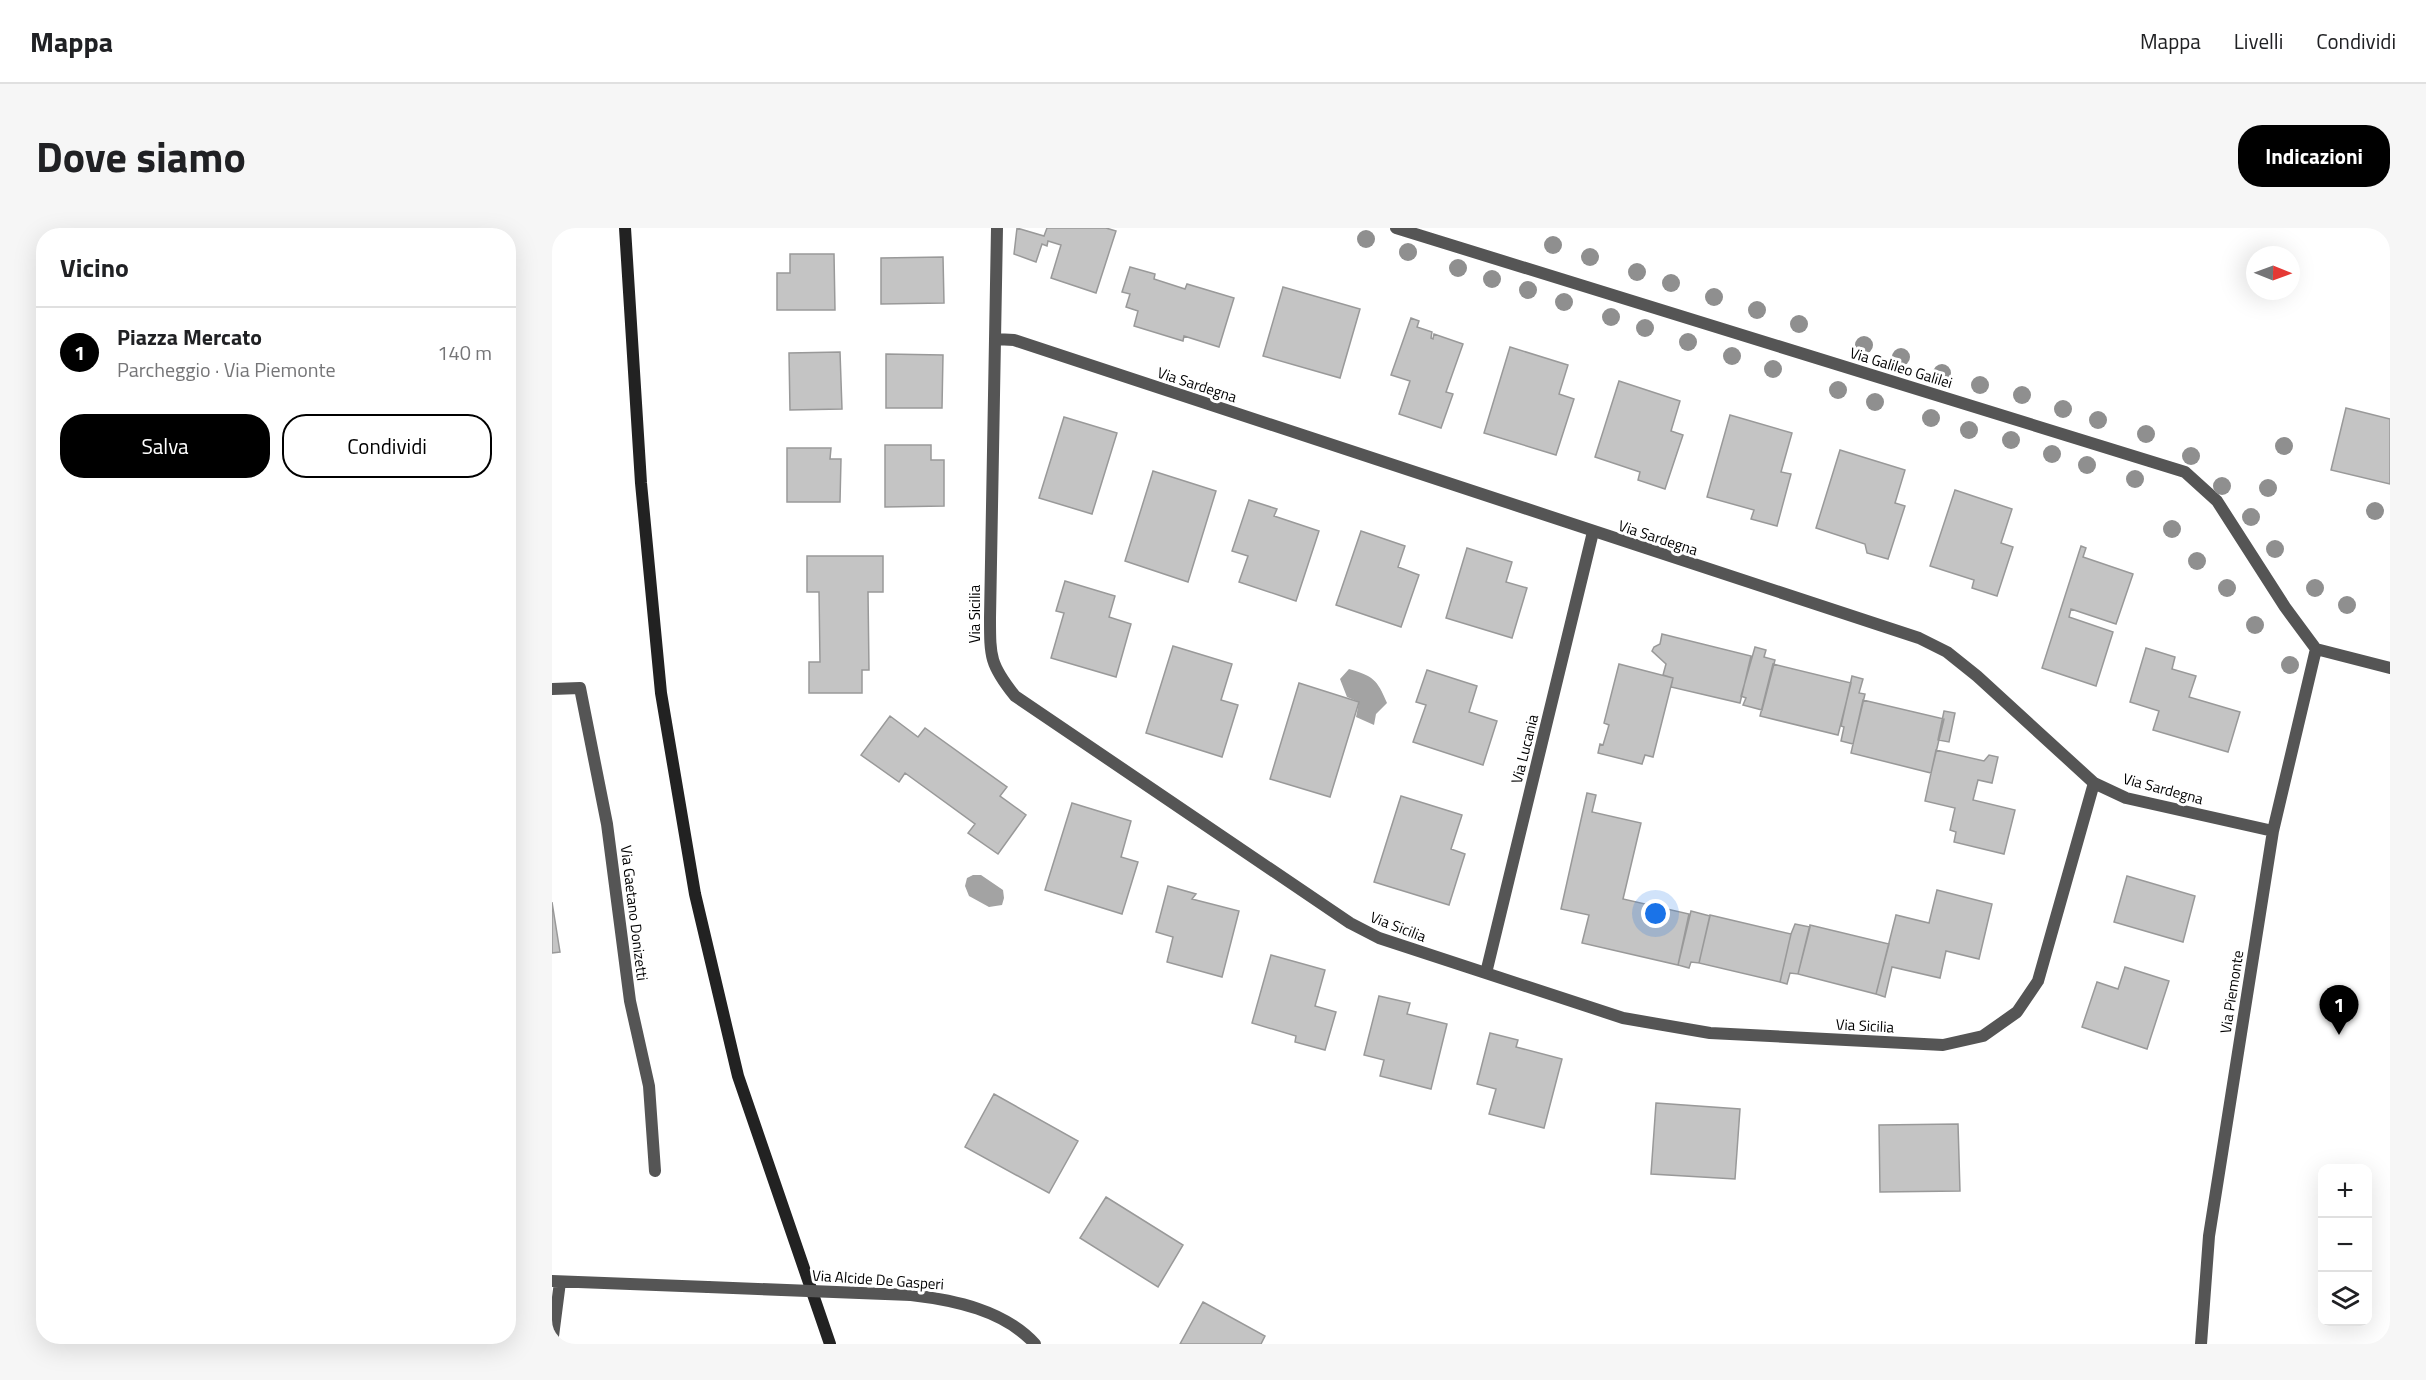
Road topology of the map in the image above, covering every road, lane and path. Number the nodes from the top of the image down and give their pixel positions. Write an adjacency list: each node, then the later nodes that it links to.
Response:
1 (625, 228): 15 (main road)
2 (997, 228): 4 (street, Via Sicilia)
3 (1396, 228): 6 (street, Via Galileo Galilei)
4 (995, 339): 5 (street, Via Sardegna); 11 (street, Via Sicilia)
5 (1593, 532): 9 (street, Via Sardegna); 11 (street, Via Lucania)
6 (2316, 649): 7 (street); 10 (street, Via Piemonte)
7 (2390, 668)
8 (552, 689): 12 (street, Via Gaetano Donizetti)
9 (2094, 783): 10 (street, Via Sardegna); 11 (street, Via Sicilia)
10 (2273, 831): 17 (street, Via Piemonte)
11 (1486, 974)
12 (655, 1171)
13 (556, 1281): 14 (street); 16 (street, Via Alcide De Gasperi, bridge)
14 (552, 1344)
15 (830, 1344)
16 (1035, 1344)
17 (2201, 1344)

